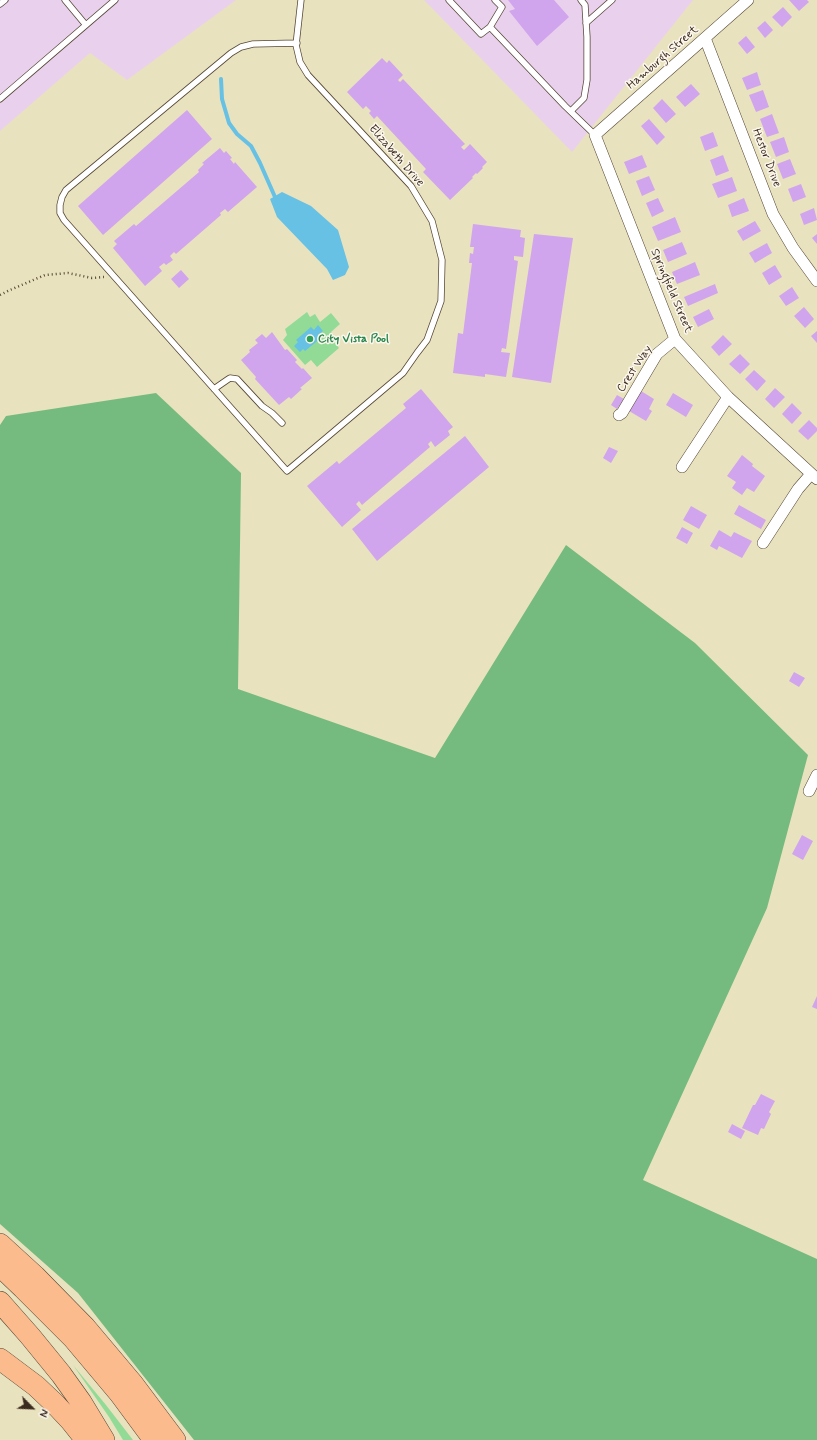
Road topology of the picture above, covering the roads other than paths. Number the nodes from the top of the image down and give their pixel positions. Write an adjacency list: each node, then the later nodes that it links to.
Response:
1 (5, 0): 10 (lane)
2 (65, 0): 12 (lane)
3 (115, 0): 12 (lane)
4 (301, 0): 15 (lane, Elizabeth Drive)
5 (449, 0): 13 (lane)
6 (495, 0): 13 (lane)
7 (581, 0): 11 (lane)
8 (612, 0): 11 (lane)
9 (748, 0): 14 (street, Hamburgh Street)
10 (0, 4)
11 (586, 23): 17 (lane)
12 (85, 24): 16 (lane)
13 (490, 27): 17 (lane)
14 (705, 38): 18 (street, Hamburgh Street); 19 (street, Hestor Drive)
15 (297, 43): 21 (lane); 21 (lane, Elizabeth Drive)
16 (0, 99)
17 (571, 111): 18 (lane)
18 (595, 135): 20 (street, Springfield Street)
19 (817, 281)
20 (675, 339): 22 (street, Springfield Street); 23 (street, Crest Way)
21 (214, 389): 24 (lane)
22 (728, 397): 25 (street); 26 (street, Springfield Street)
23 (619, 415)
24 (282, 424)
25 (682, 467)
26 (814, 477): 27 (street)
27 (763, 543)
28 (817, 775): 29 (street)
29 (809, 791)
30 (0, 1244): 37 (highway)
31 (0, 1266): 36 (highway)
32 (0, 1302): 35 (highway)
33 (0, 1359): 34 (highway)
34 (86, 1440)
35 (104, 1440)
36 (154, 1440)
37 (175, 1440)

